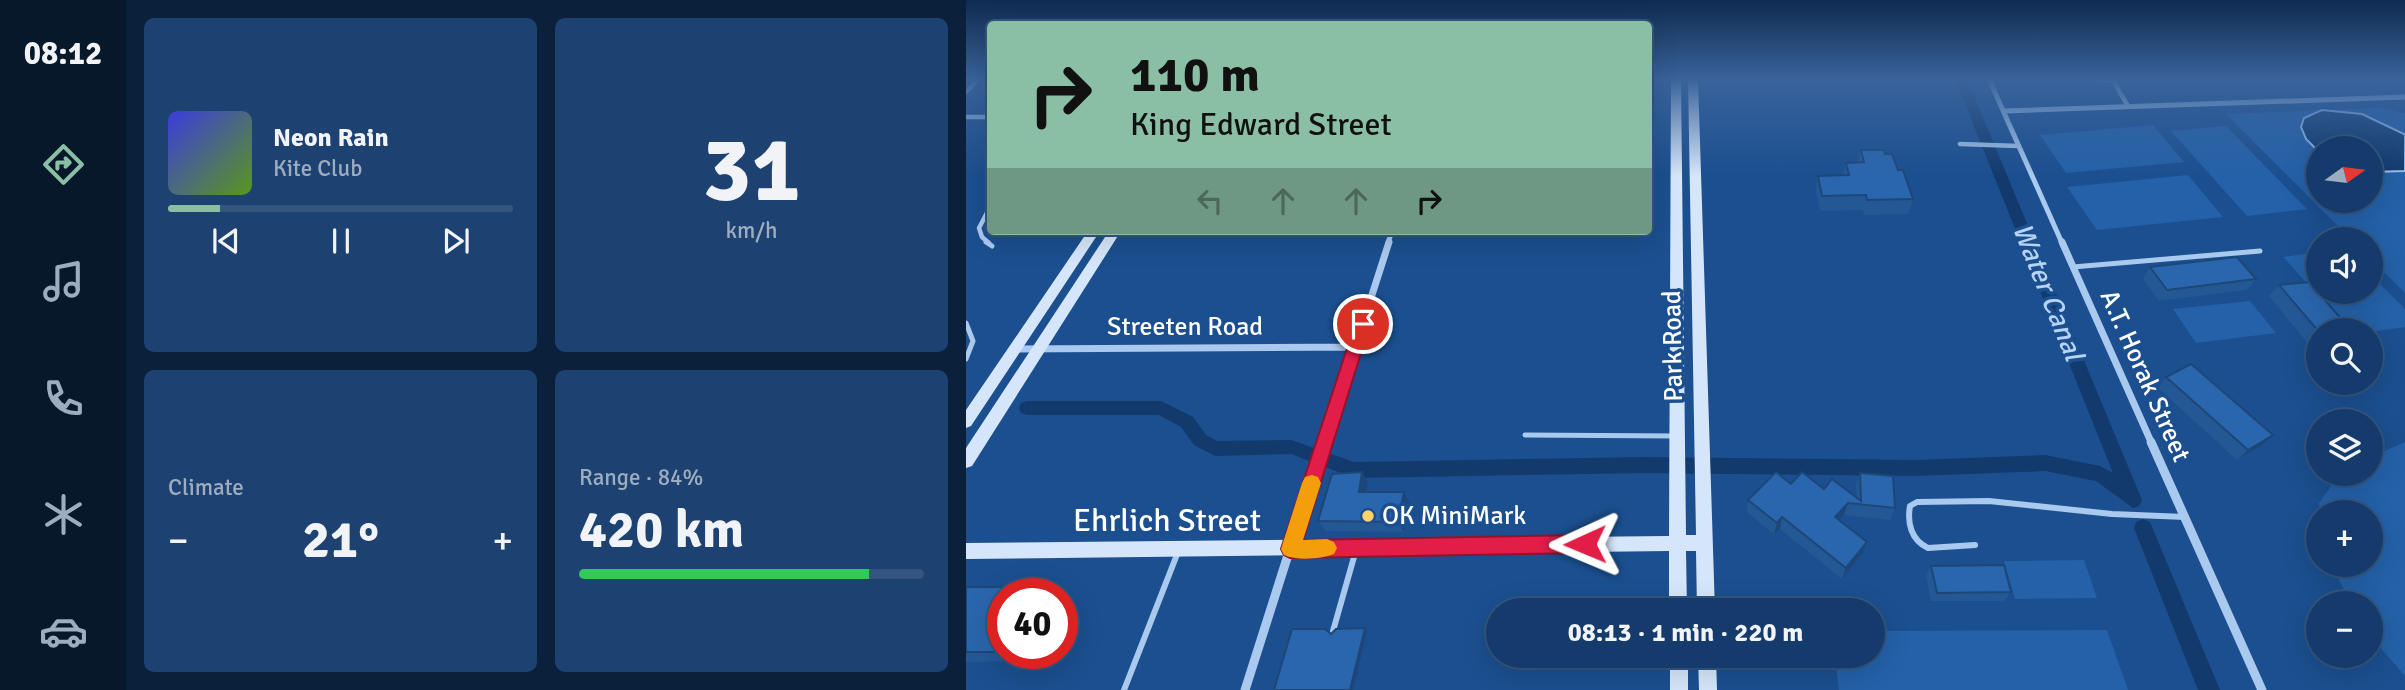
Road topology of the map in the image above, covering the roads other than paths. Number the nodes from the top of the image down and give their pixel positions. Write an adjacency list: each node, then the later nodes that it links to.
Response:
1 (1676, 111): 24 (street, Park Road)
2 (1694, 111): 28 (street, Park Road)
3 (2004, 111): 7 (street, A.T. Horak Street)
4 (987, 116): 5 (lane)
5 (966, 117)
6 (1962, 145): 7 (lane)
7 (2016, 146): 16 (street, A.T. Horak Street)
8 (987, 212): 13 (lane)
9 (1091, 235): 14 (street)
10 (1112, 235): 12 (street)
11 (1391, 235): 18 (street)
12 (1105, 245): 14 (street); 20 (street)
13 (992, 246)
14 (1082, 248): 19 (street)
15 (2260, 251): 16 (lane)
16 (2073, 267): 26 (street, A.T. Horak Street)
17 (966, 323): 21 (lane)
18 (1355, 347): 20 (street, Streeten Road); 32 (street)
19 (1015, 349): 20 (street, Streeten Road); 22 (street)
20 (1038, 349): 25 (street)
21 (966, 359)
22 (966, 422)
23 (1525, 435): 24 (lane)
24 (1679, 440): 27 (street, Park Road)
25 (966, 461)
26 (2185, 517): 29 (lane); 43 (street, A.T. Horak Street)
27 (1678, 542): 28 (street, Ehrlich Street); 30 (street, Ehrlich Street); 34 (street, Park Road)
28 (1704, 543): 35 (street, Park Road)
29 (1975, 545)
30 (1357, 547): 32 (street, Ehrlich Street); 36 (lane)
31 (1179, 549): 32 (street, Ehrlich Street); 33 (street, Ehrlich Street); 39 (lane)
32 (1290, 549): 40 (street)
33 (966, 551)
34 (1678, 598)
35 (1706, 598)
36 (1333, 631)
37 (1678, 668): 41 (street)
38 (1707, 668): 42 (street)
39 (1124, 690)
40 (1245, 690)
41 (1679, 690)
42 (1707, 690)
43 (2262, 690)

